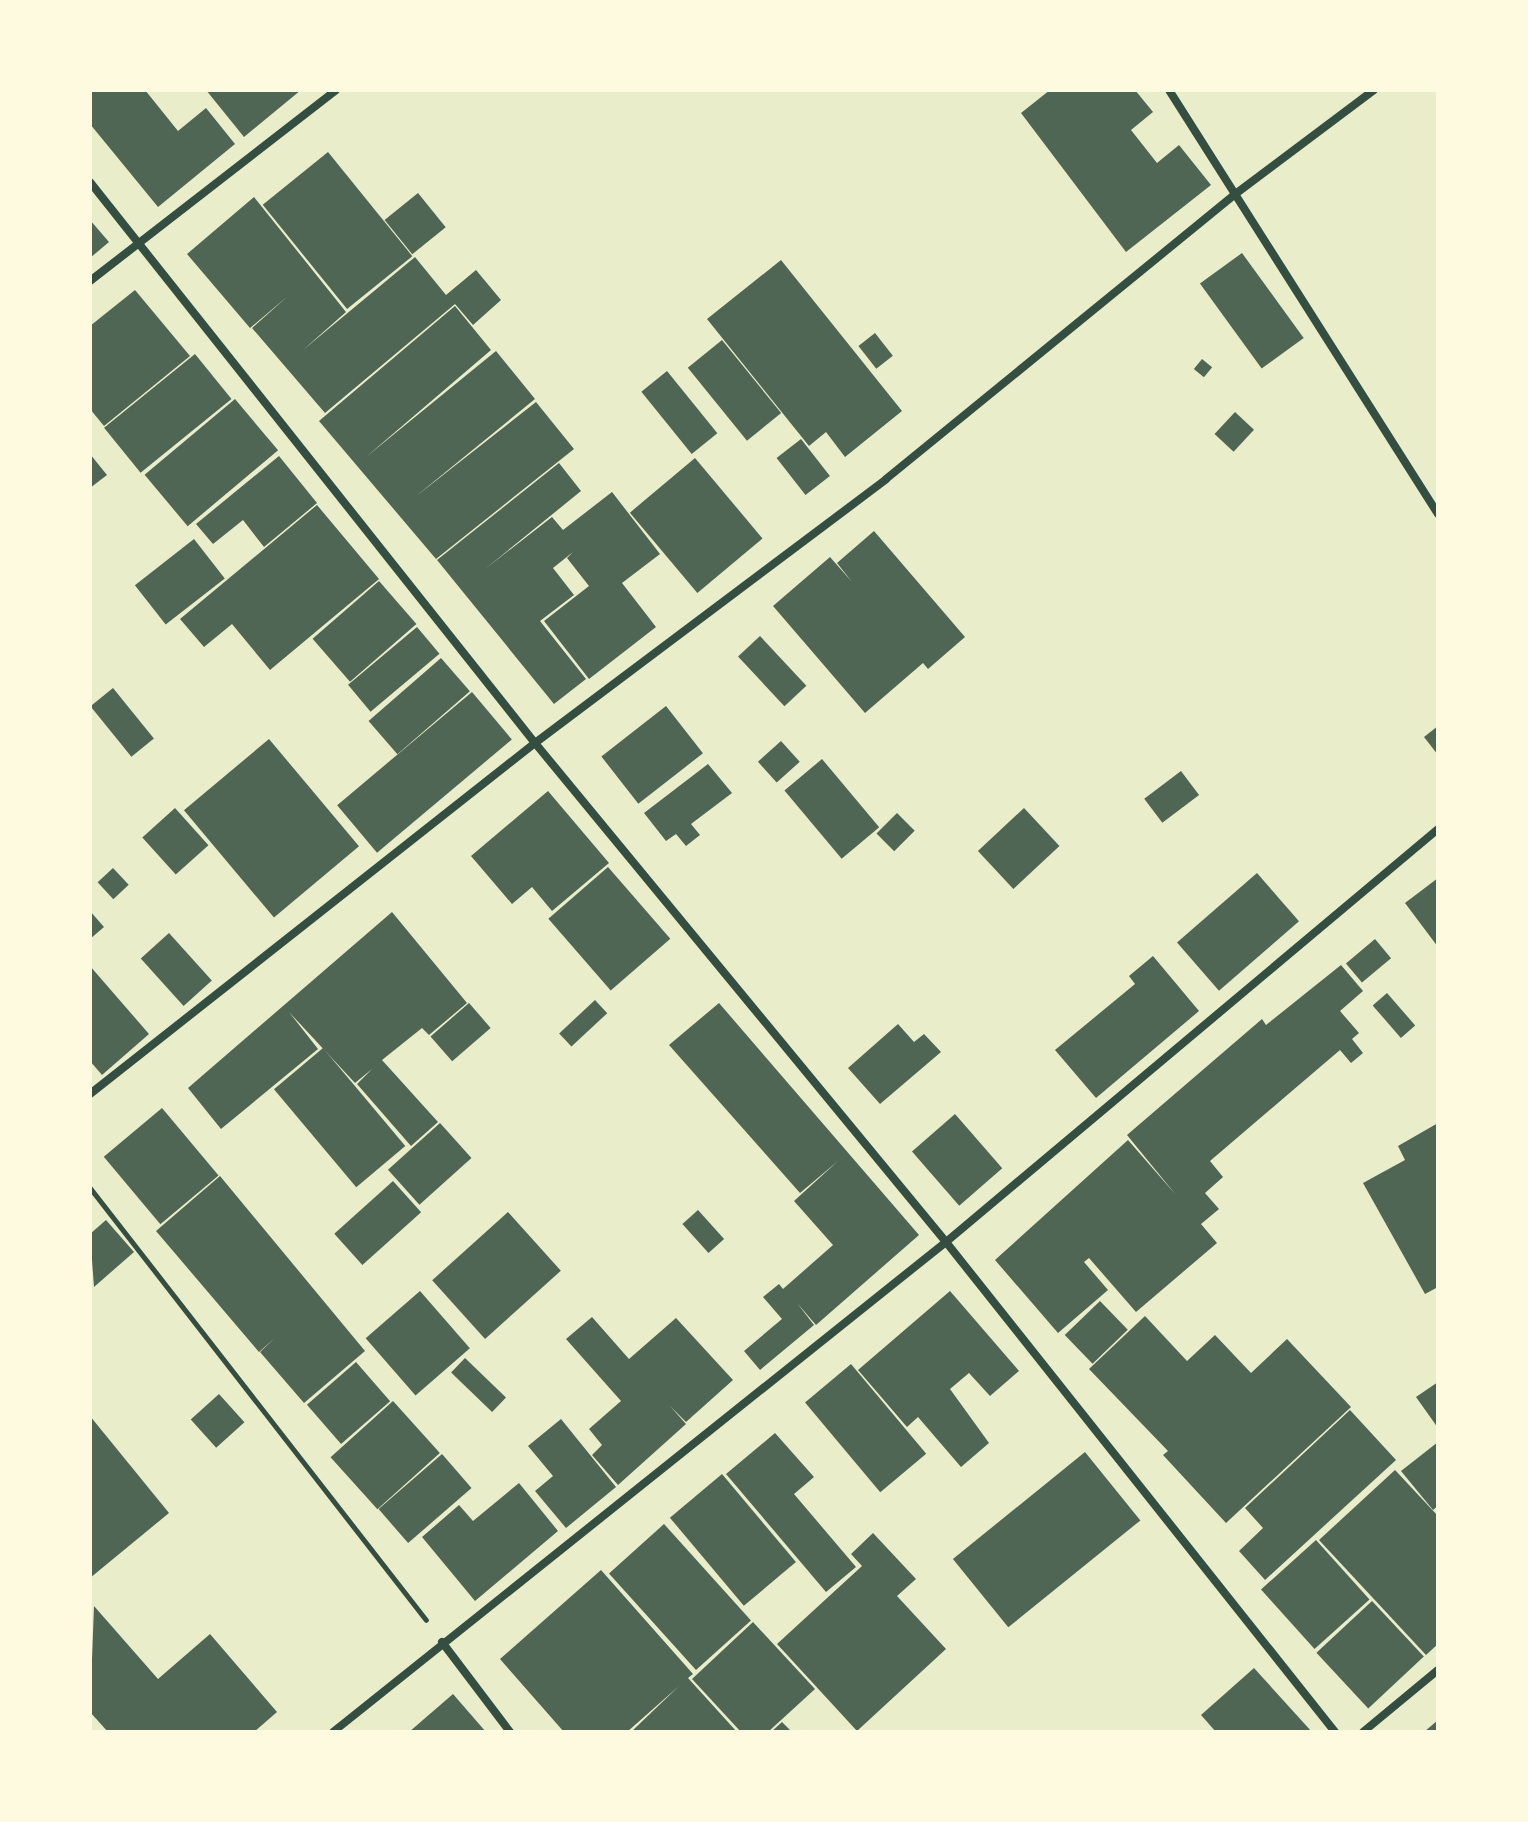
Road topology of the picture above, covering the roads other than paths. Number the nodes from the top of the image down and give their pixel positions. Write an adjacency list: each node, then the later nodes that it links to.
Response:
1 (336, 90): 6 (street)
2 (1169, 90): 5 (street)
3 (1374, 90): 5 (street)
4 (90, 182): 6 (street)
5 (1234, 195): 8 (street); 9 (street)
6 (138, 241): 7 (street); 9 (street)
7 (90, 281)
8 (1438, 514)
9 (535, 743): 11 (street); 12 (street)
10 (1438, 829): 12 (street)
11 (90, 1094)
12 (946, 1242): 13 (street); 17 (street)
13 (442, 1642): 15 (street); 16 (street)
14 (1438, 1670): 18 (street)
15 (333, 1732)
16 (510, 1732)
17 (1335, 1732)
18 (1363, 1732)

